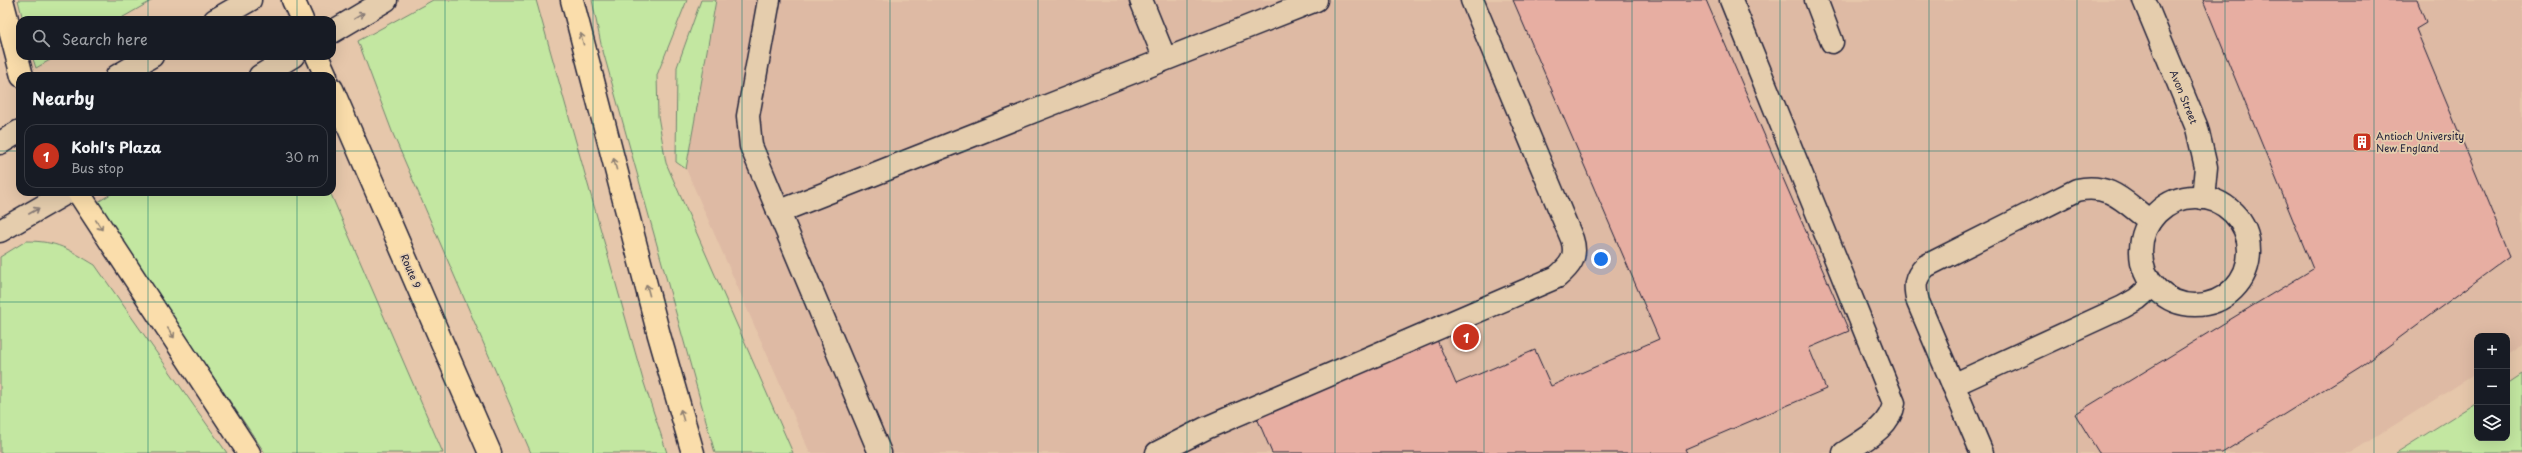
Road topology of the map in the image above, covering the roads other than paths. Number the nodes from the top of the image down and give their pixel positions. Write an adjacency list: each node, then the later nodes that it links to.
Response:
1 (2, 0): 17 (highway)
2 (250, 0): 13 (street)
3 (293, 0): 14 (highway)
4 (386, 0): 15 (street, one-way to 4)
5 (572, 0): 38 (highway, one-way to 5)
6 (769, 0): 31 (street)
7 (1141, 0): 18 (street)
8 (1316, 0): 18 (street)
9 (1472, 0): 40 (street)
10 (1731, 0): 41 (street)
11 (1816, 0): 16 (street)
12 (2144, 0): 30 (street, Avon Street)
13 (222, 16)
14 (300, 16)
15 (336, 30)
16 (1832, 42)
17 (16, 53)
18 (1165, 59): 31 (street)
19 (18, 60): 22 (highway)
20 (145, 60): 23 (street)
21 (286, 60): 24 (street)
22 (21, 72)
23 (124, 72)
24 (267, 72)
25 (336, 99): 37 (highway, Route 9)
26 (16, 134): 27 (street)
27 (0, 143)
28 (61, 196): 33 (street, one-way to 28)
29 (81, 196): 36 (highway, one-way to 36)
30 (2203, 198): 32 (street); 34 (street)
31 (778, 212): 39 (street)
32 (2150, 221): 34 (street); 35 (street)
33 (0, 231)
34 (2153, 285): 35 (street)
35 (1953, 385): 42 (street)
36 (249, 453)
37 (490, 453)
38 (693, 453)
39 (880, 453)
40 (1157, 453)
41 (1844, 453)
42 (1982, 453)

